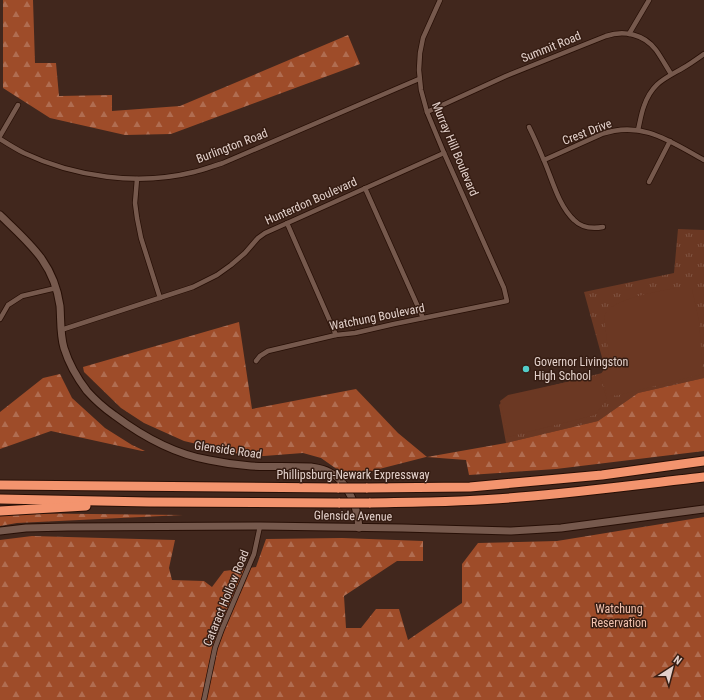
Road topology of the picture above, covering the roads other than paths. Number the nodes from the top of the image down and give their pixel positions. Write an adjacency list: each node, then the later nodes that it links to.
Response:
1 (440, 0): 6 (street, Murray Hill Boulevard)
2 (649, 0): 3 (street)
3 (629, 34): 5 (street, Summit Road); 8 (street, Summit Road)
4 (704, 54): 5 (street)
5 (671, 74): 10 (street)
6 (419, 79): 8 (street, Murray Hill Boulevard); 17 (street, Burlington Road)
7 (18, 105): 11 (street)
8 (427, 112): 14 (street, Murray Hill Boulevard)
9 (529, 127): 15 (street)
10 (638, 130): 13 (street, Crest Drive); 15 (street, Crest Drive)
11 (0, 136)
12 (0, 139): 17 (street, Burlington Road)
13 (670, 141): 16 (street, Crest Drive); 18 (street)
14 (444, 153): 19 (street, Hunterdon Boulevard); 25 (street, Murray Hill Boulevard)
15 (544, 160): 22 (street)
16 (704, 160)
17 (137, 178): 24 (street)
18 (649, 182)
19 (365, 188): 21 (street, Hunterdon Boulevard); 26 (street)
20 (0, 215): 23 (main road, Glenside Road)
21 (287, 223): 24 (street, Hunterdon Boulevard); 29 (street)
22 (602, 227)
23 (56, 288): 27 (street); 28 (main road, Glenside Road)
24 (160, 298): 28 (street, Hunterdon Boulevard)
25 (507, 301): 26 (street, Watchung Boulevard)
26 (423, 318): 29 (street, Watchung Boulevard)
27 (0, 319)
28 (61, 330): 39 (main road, Glenside Road)
29 (336, 335): 30 (street, Watchung Boulevard)
30 (256, 361)
31 (704, 461): 33 (highway, Phillipsburg-Newark Expressway, bridge)
32 (704, 477): 35 (highway, bridge)
33 (0, 485)
34 (0, 499): 35 (highway)
35 (149, 502): 37 (highway)
36 (704, 509): 39 (main road, Glenside Avenue)
37 (0, 511)
38 (260, 526): 39 (main road, Glenside Avenue); 40 (main road, Glenside Avenue); 41 (street, Cataract Hollow Road)
39 (359, 528)
40 (0, 531)
41 (204, 700)

